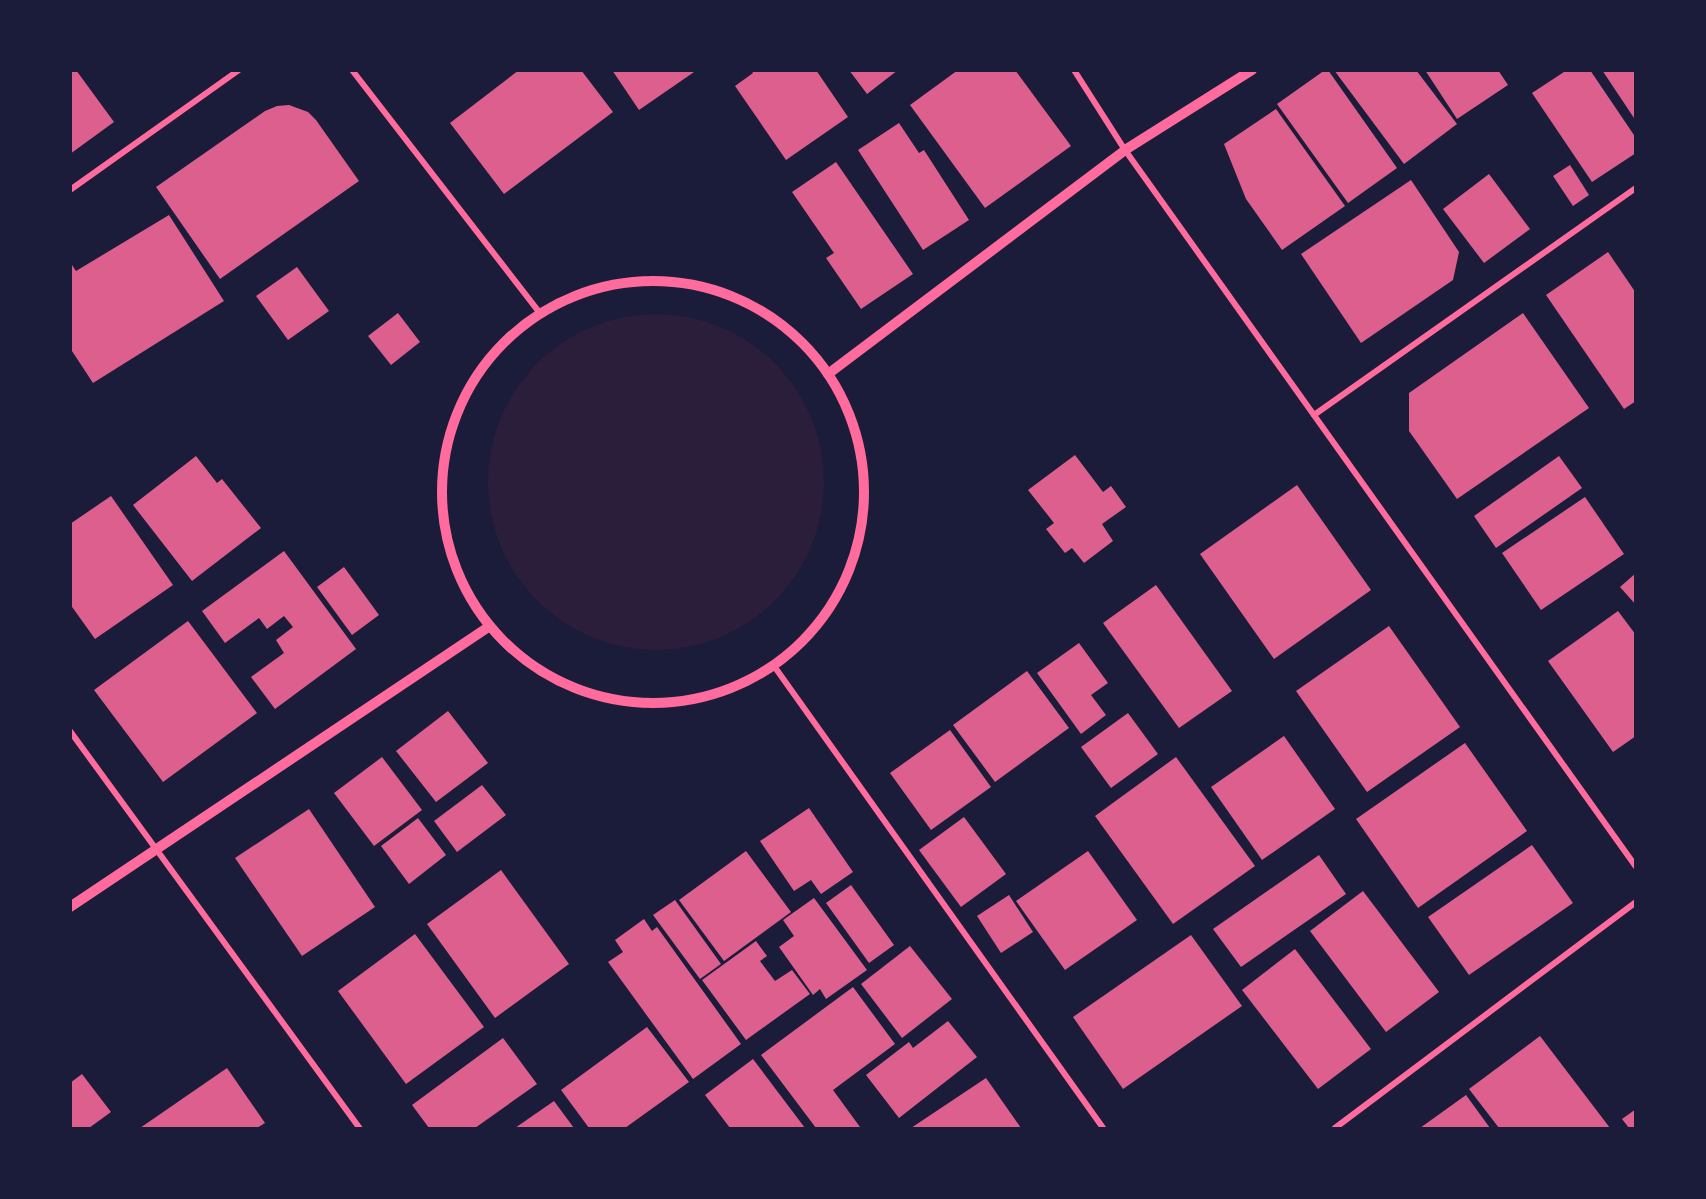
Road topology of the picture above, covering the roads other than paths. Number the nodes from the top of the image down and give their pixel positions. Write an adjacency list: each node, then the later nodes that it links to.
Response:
1 (239, 70): 7 (street)
2 (352, 70): 8 (street)
3 (1074, 70): 5 (street)
4 (1252, 70): 5 (street)
5 (1125, 150): 9 (street); 10 (street)
6 (1635, 188): 10 (street)
7 (70, 190)
8 (540, 313): 9 (street); 11 (street)
9 (828, 374): 12 (street)
10 (1314, 415): 15 (street)
11 (490, 626): 12 (street); 14 (street)
12 (774, 666): 19 (street)
13 (70, 731): 14 (street)
14 (155, 849): 17 (street); 18 (street)
15 (1635, 867)
16 (1635, 902): 20 (street)
17 (70, 906)
18 (360, 1128)
19 (1103, 1128)
20 (1335, 1128)

